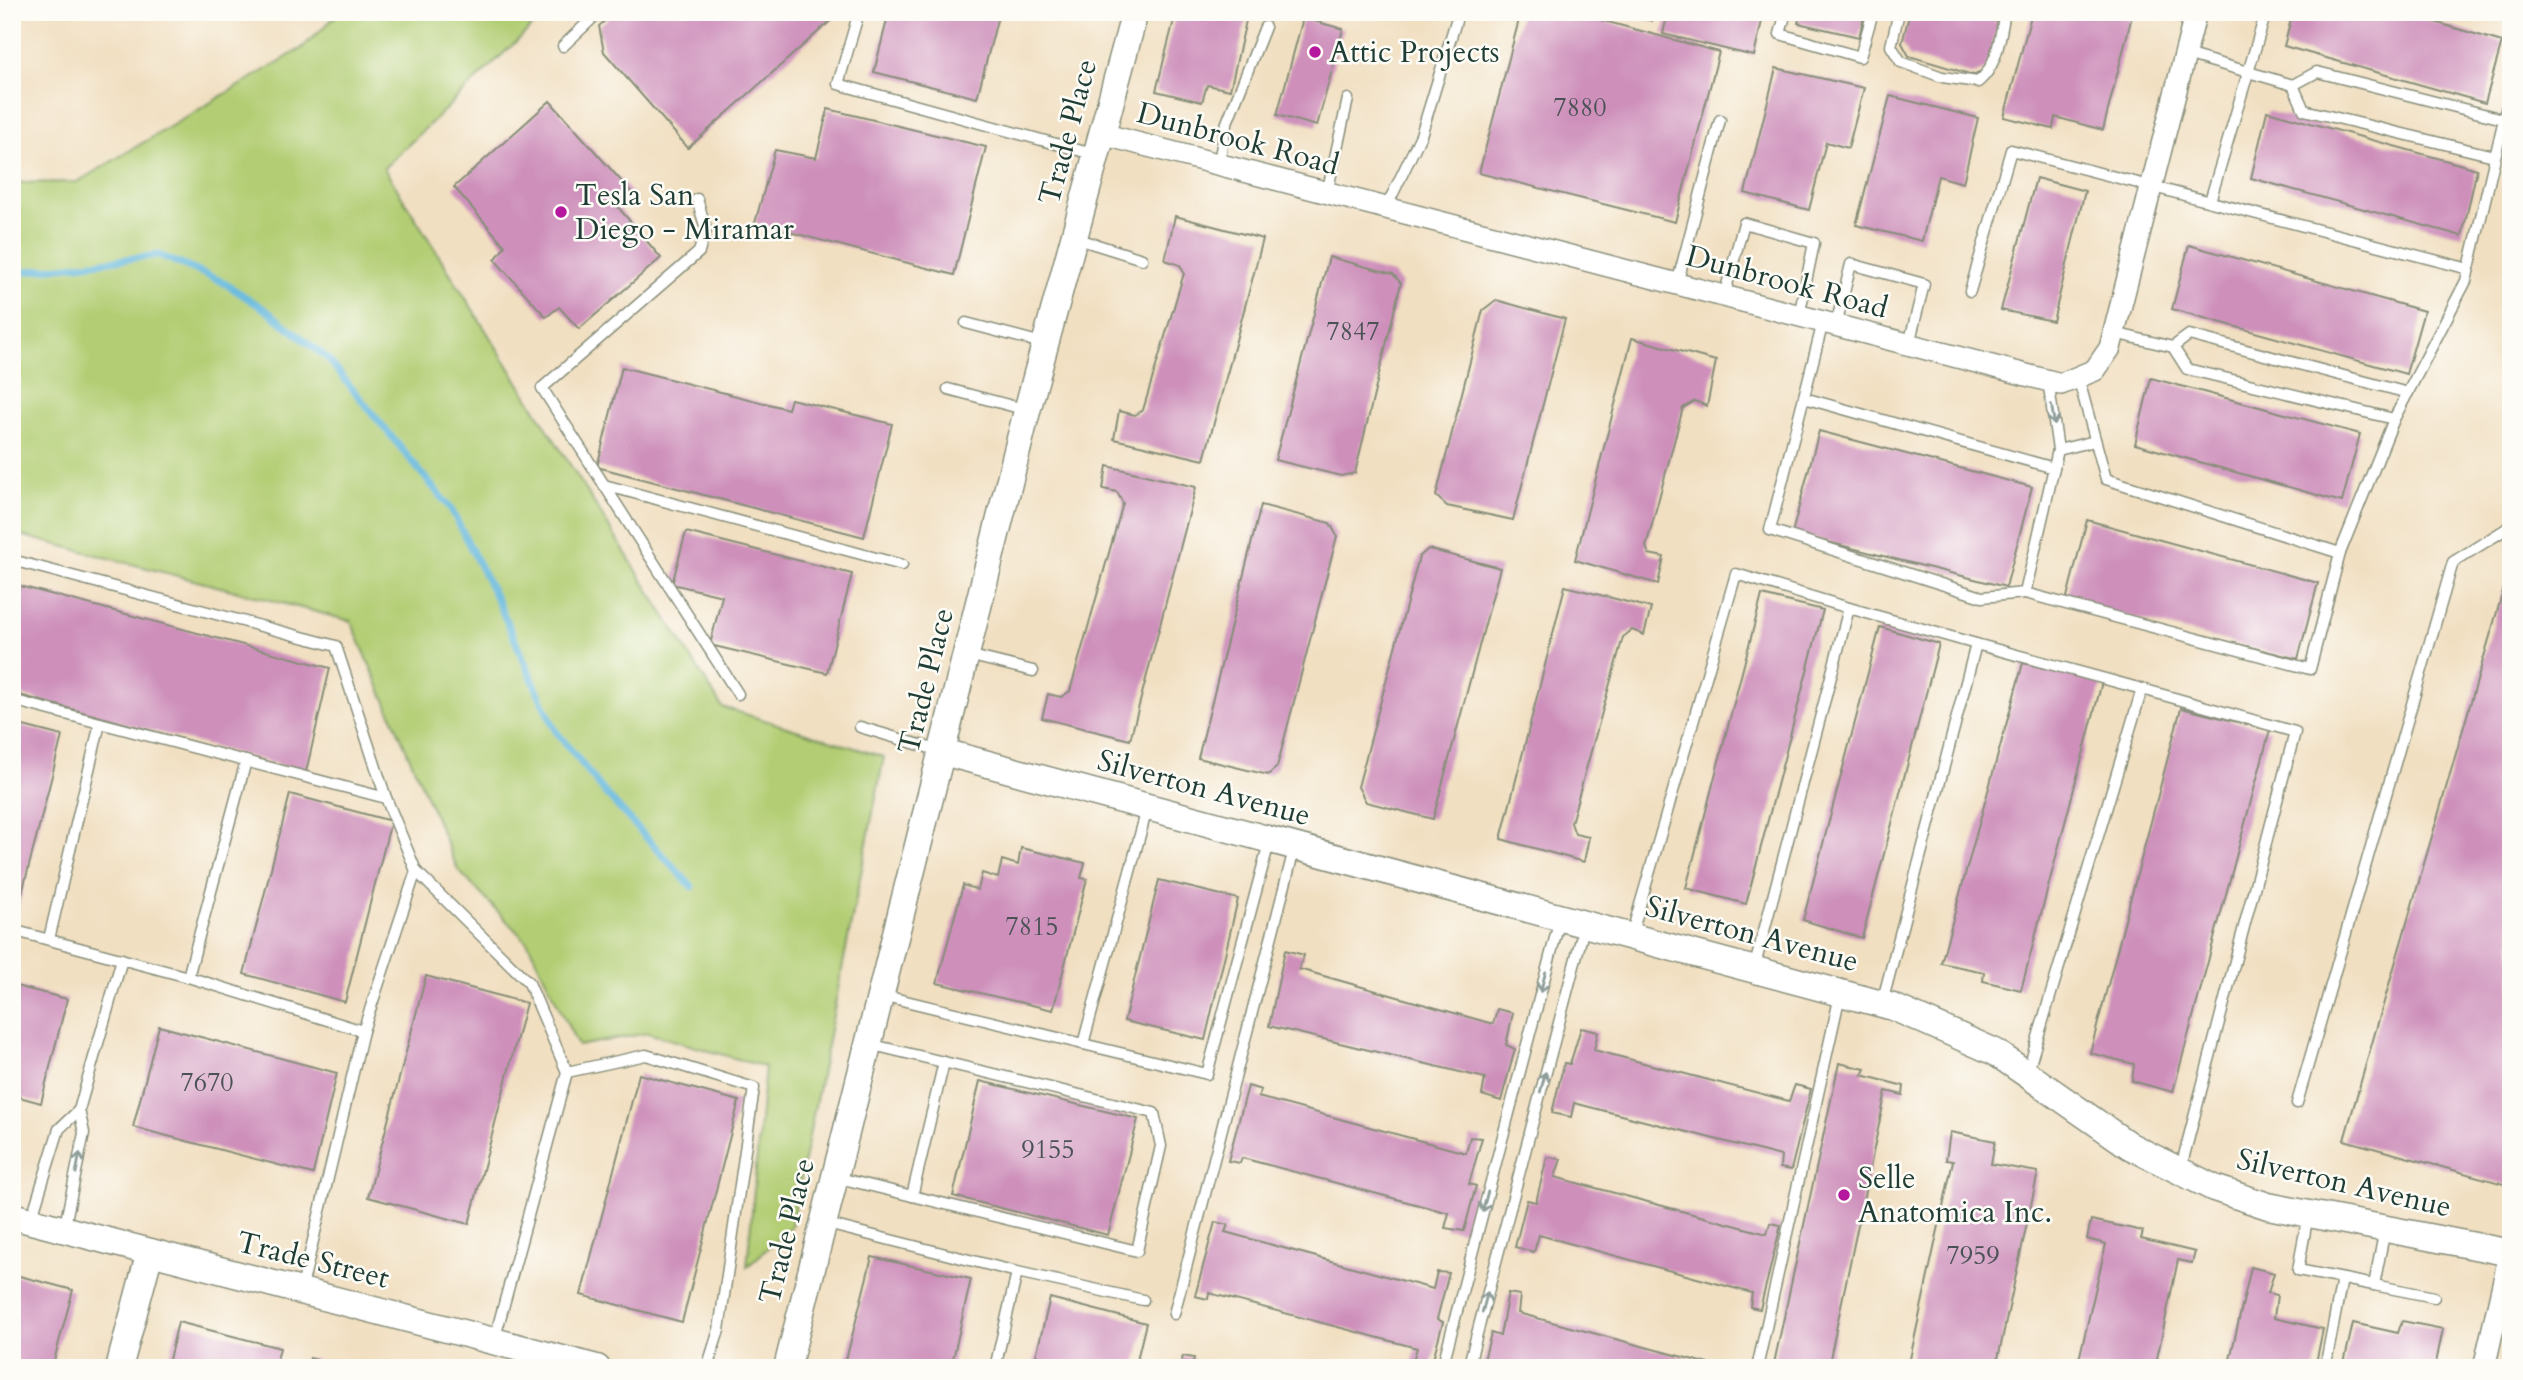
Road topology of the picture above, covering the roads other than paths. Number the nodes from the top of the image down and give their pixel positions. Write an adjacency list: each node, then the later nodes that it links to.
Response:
1 (599, 12): 12 (lane)
2 (859, 12): 20 (lane)
3 (1135, 12): 20 (street, Trade Place)
4 (1786, 12): 5 (lane)
5 (1872, 12)
6 (1899, 12): 7 (lane)
7 (2005, 12)
8 (2196, 12): 13 (street)
9 (2266, 12): 14 (lane)
10 (1456, 21): 27 (lane)
11 (1265, 27): 22 (lane)
12 (563, 46)
13 (2186, 54): 14 (lane); 23 (street)
14 (2247, 72): 15 (lane); 26 (lane)
15 (2294, 85): 18 (lane); 21 (lane)
16 (2511, 89): 18 (lane)
17 (1348, 99): 24 (lane)
18 (2503, 119): 21 (lane)
19 (1720, 120): 31 (lane)
20 (1099, 145): 22 (street, Dunbrook Road); 28 (street, Trade Place)
21 (2494, 156): 30 (lane)
22 (1218, 166): 24 (street, Dunbrook Road)
23 (2152, 186): 26 (lane); 32 (lane); 37 (street)
24 (1326, 193): 27 (street, Dunbrook Road)
25 (697, 199): 51 (lane)
26 (2210, 201): 30 (lane)
27 (1386, 208): 31 (street, Dunbrook Road)
28 (1075, 238): 29 (lane); 38 (street, Trade Place)
29 (1142, 258)
30 (2469, 269): 44 (lane)
31 (1677, 284): 33 (street, Dunbrook Road)
32 (1970, 291)
33 (1724, 296): 34 (street, Dunbrook Road); 34 (lane)
34 (1799, 316): 36 (street, Dunbrook Road)
35 (966, 323): 38 (lane)
36 (1830, 323): 39 (street, Dunbrook Road); 39 (lane); 45 (lane)
37 (2114, 333): 40 (lane); 41 (street)
38 (1046, 344): 46 (street, Trade Place)
39 (1909, 344): 42 (street, Dunbrook Road)
40 (2173, 347): 44 (lane); 47 (lane)
41 (2078, 377): 42 (street, Dunbrook Road); 48 (lane)
42 (2048, 380): 49 (lane, one-way to 49)
43 (948, 389): 46 (lane)
44 (2408, 393): 47 (lane)
45 (1804, 398): 50 (lane); 56 (lane)
46 (1027, 411): 59 (street, Trade Place)
47 (2394, 419): 53 (lane)
48 (2095, 441): 49 (lane); 53 (lane)
49 (2058, 450): 50 (lane)
50 (2054, 468): 56 (lane)
51 (604, 485): 55 (lane); 62 (lane)
52 (2511, 526): 88 (lane)
53 (2340, 553): 56 (lane)
54 (12, 559): 68 (lane)
55 (902, 565)
56 (2025, 593)
57 (1849, 608): 58 (lane); 74 (lane); 77 (lane)
58 (1976, 644): 61 (lane); 81 (lane)
59 (968, 655): 60 (lane); 66 (street, Trade Place)
60 (1033, 671)
61 (2142, 689): 87 (lane); 90 (lane)
62 (738, 694)
63 (12, 700): 64 (lane)
64 (100, 723): 67 (lane); 75 (lane)
65 (860, 727): 66 (lane)
66 (943, 752): 69 (street, Silverton Avenue); 80 (street, Trade Place)
67 (246, 761): 68 (lane); 78 (lane)
68 (386, 798): 71 (lane)
69 (1147, 807): 70 (street, Silverton Avenue); 84 (lane)
70 (1282, 843): 72 (street, Silverton Avenue); 84 (lane); 106 (lane)
71 (416, 871): 82 (lane); 86 (lane)
72 (1573, 920): 74 (street, Silverton Avenue); 113 (lane, one-way to 113); 114 (lane, one-way to 72)
73 (12, 930): 75 (lane)
74 (1631, 936): 77 (street, Silverton Avenue)
75 (49, 939): 76 (lane)
76 (122, 959): 78 (lane); 89 (lane)
77 (1754, 969): 79 (street, Silverton Avenue)
78 (188, 977): 82 (lane)
79 (1841, 992): 81 (street, Silverton Avenue); 115 (lane)
80 (881, 995): 83 (street, Trade Place); 84 (lane)
81 (1882, 1003): 87 (street, Silverton Avenue)
82 (363, 1031): 103 (lane)
83 (869, 1044): 85 (lane); 91 (street, Trade Place)
84 (1083, 1044)
85 (944, 1062): 92 (lane); 92 (lane)
86 (567, 1073): 107 (lane); 110 (lane)
87 (2027, 1074): 90 (street, Silverton Avenue)
88 (2297, 1103)
89 (79, 1110): 94 (lane); 97 (lane, one-way to 89)
90 (2180, 1171): 93 (street, Silverton Avenue)
91 (835, 1177): 92 (lane); 95 (street, Trade Place)
92 (912, 1196)
93 (2308, 1213): 96 (street, Silverton Avenue); 101 (lane)
94 (21, 1219): 97 (street, Trade Street)
95 (823, 1223): 100 (lane); 111 (street, Trade Place)
96 (2385, 1229): 99 (street, Silverton Avenue); 102 (lane)
97 (64, 1230): 98 (street, Trade Street)
98 (150, 1252): 103 (street, Trade Street); 108 (street)
99 (2510, 1253): 117 (street)
100 (1017, 1272): 105 (lane); 112 (lane)
101 (2342, 1279): 102 (lane); 116 (lane)
102 (2374, 1285): 104 (lane)
103 (301, 1291): 107 (street, Trade Street)
104 (2434, 1297)
105 (1143, 1300)
106 (1174, 1314)
107 (494, 1341): 109 (street, Trade Street)
108 (119, 1368)
109 (597, 1368)
110 (708, 1368)
111 (787, 1368)
112 (995, 1368)
113 (1442, 1368)
114 (1468, 1368)
115 (1757, 1368)
116 (2325, 1368)
117 (2484, 1368)

